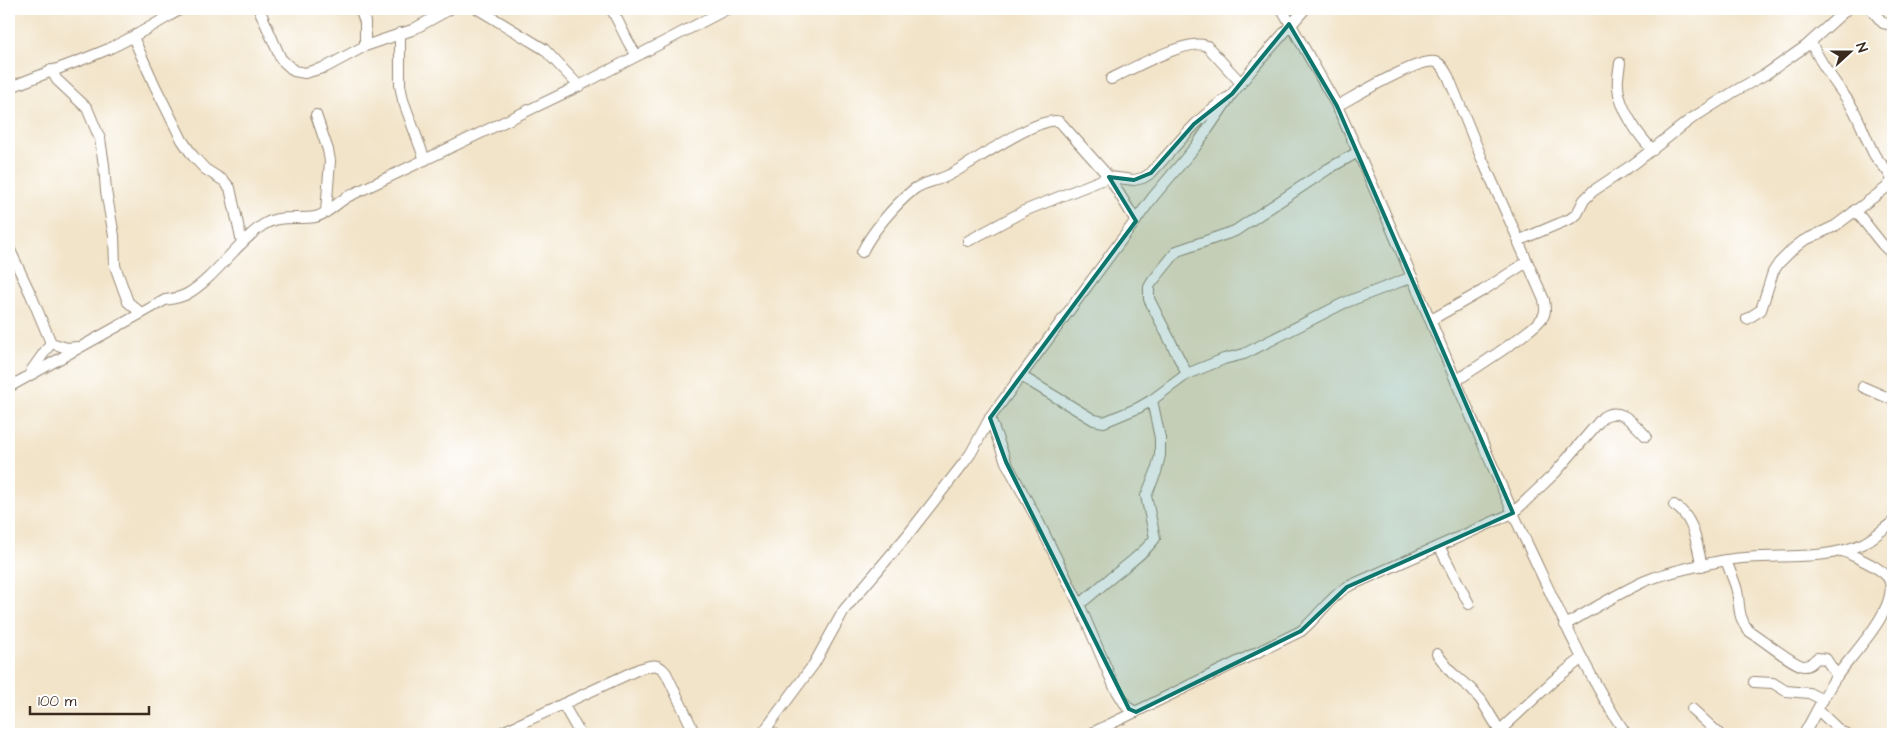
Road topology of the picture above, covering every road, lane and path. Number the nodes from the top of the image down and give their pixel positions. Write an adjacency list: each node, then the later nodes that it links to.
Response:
1 (182, 9): 15 (street)
2 (259, 9): 17 (street)
3 (360, 9): 17 (street)
4 (450, 9): 14 (street)
5 (478, 9): 23 (street)
6 (611, 9): 18 (street)
7 (727, 9): 18 (street)
8 (1282, 9): 12 (street)
9 (1305, 9): 12 (street)
10 (1847, 9): 16 (street)
11 (1871, 9): 13 (street)
12 (1289, 24): 22 (street); 26 (street)
13 (1893, 25)
14 (400, 33): 17 (street); 30 (street)
15 (134, 37): 20 (street); 37 (street)
16 (1811, 42): 28 (street); 32 (street)
17 (365, 46)
18 (638, 55): 23 (street)
19 (1620, 63): 28 (street)
20 (51, 70): 24 (street); 43 (street)
21 (1112, 79): 22 (street)
22 (1241, 83): 25 (street)
23 (579, 86): 30 (street)
24 (9, 88)
25 (1232, 94): 31 (street); 34 (street)
26 (1336, 106): 29 (street); 36 (street)
27 (316, 115): 33 (street)
28 (1653, 150): 36 (street)
29 (1358, 152): 42 (street); 48 (street)
30 (425, 160): 33 (street)
31 (1109, 177): 34 (street); 35 (street); 39 (street)
32 (1855, 210): 40 (street); 44 (street)
33 (326, 212): 37 (street)
34 (1136, 221): 49 (street)
35 (968, 241)
36 (1519, 241): 41 (street)
37 (242, 243): 43 (street)
38 (9, 248): 46 (street)
39 (862, 252)
40 (1893, 255)
41 (1527, 262): 45 (street); 51 (street)
42 (1412, 277): 45 (street); 48 (street)
43 (141, 313): 47 (street)
44 (1747, 319)
45 (1431, 320): 51 (street)
46 (51, 343): 47 (street); 50 (street)
47 (79, 347): 50 (street)
48 (1187, 374): 54 (street)
49 (1021, 376): 54 (street); 56 (street)
50 (26, 377): 52 (street)
51 (1456, 381): 59 (street)
52 (9, 387)
53 (1863, 387): 55 (street)
54 (1152, 400): 66 (street)
55 (1893, 400)
56 (990, 418): 66 (street); 78 (street)
57 (1646, 436): 59 (street)
58 (1674, 505): 64 (street)
59 (1513, 513): 61 (street); 68 (street)
60 (1893, 522): 62 (street)
61 (1440, 546): 67 (street); 77 (street)
62 (1843, 551): 63 (street); 65 (street)
63 (1726, 560): 64 (street); 71 (street)
64 (1702, 566): 68 (street)
65 (1892, 584): 71 (street)
66 (1079, 604): 77 (street)
67 (1468, 604)
68 (1565, 625): 70 (street)
69 (1437, 654): 79 (street)
70 (1581, 659): 79 (street); 84 (street)
71 (1837, 676): 73 (street)
72 (1754, 682): 73 (street)
73 (1823, 700): 76 (street)
74 (563, 704): 80 (street); 81 (street); 82 (street)
75 (1692, 709): 85 (street)
76 (1818, 710): 86 (street); 87 (street)
77 (1136, 712): 83 (street)
78 (768, 733)
79 (1498, 733)
80 (498, 734)
81 (580, 734)
82 (695, 734)
83 (1090, 734)
84 (1626, 734)
85 (1719, 734)
86 (1805, 734)
87 (1841, 734)

